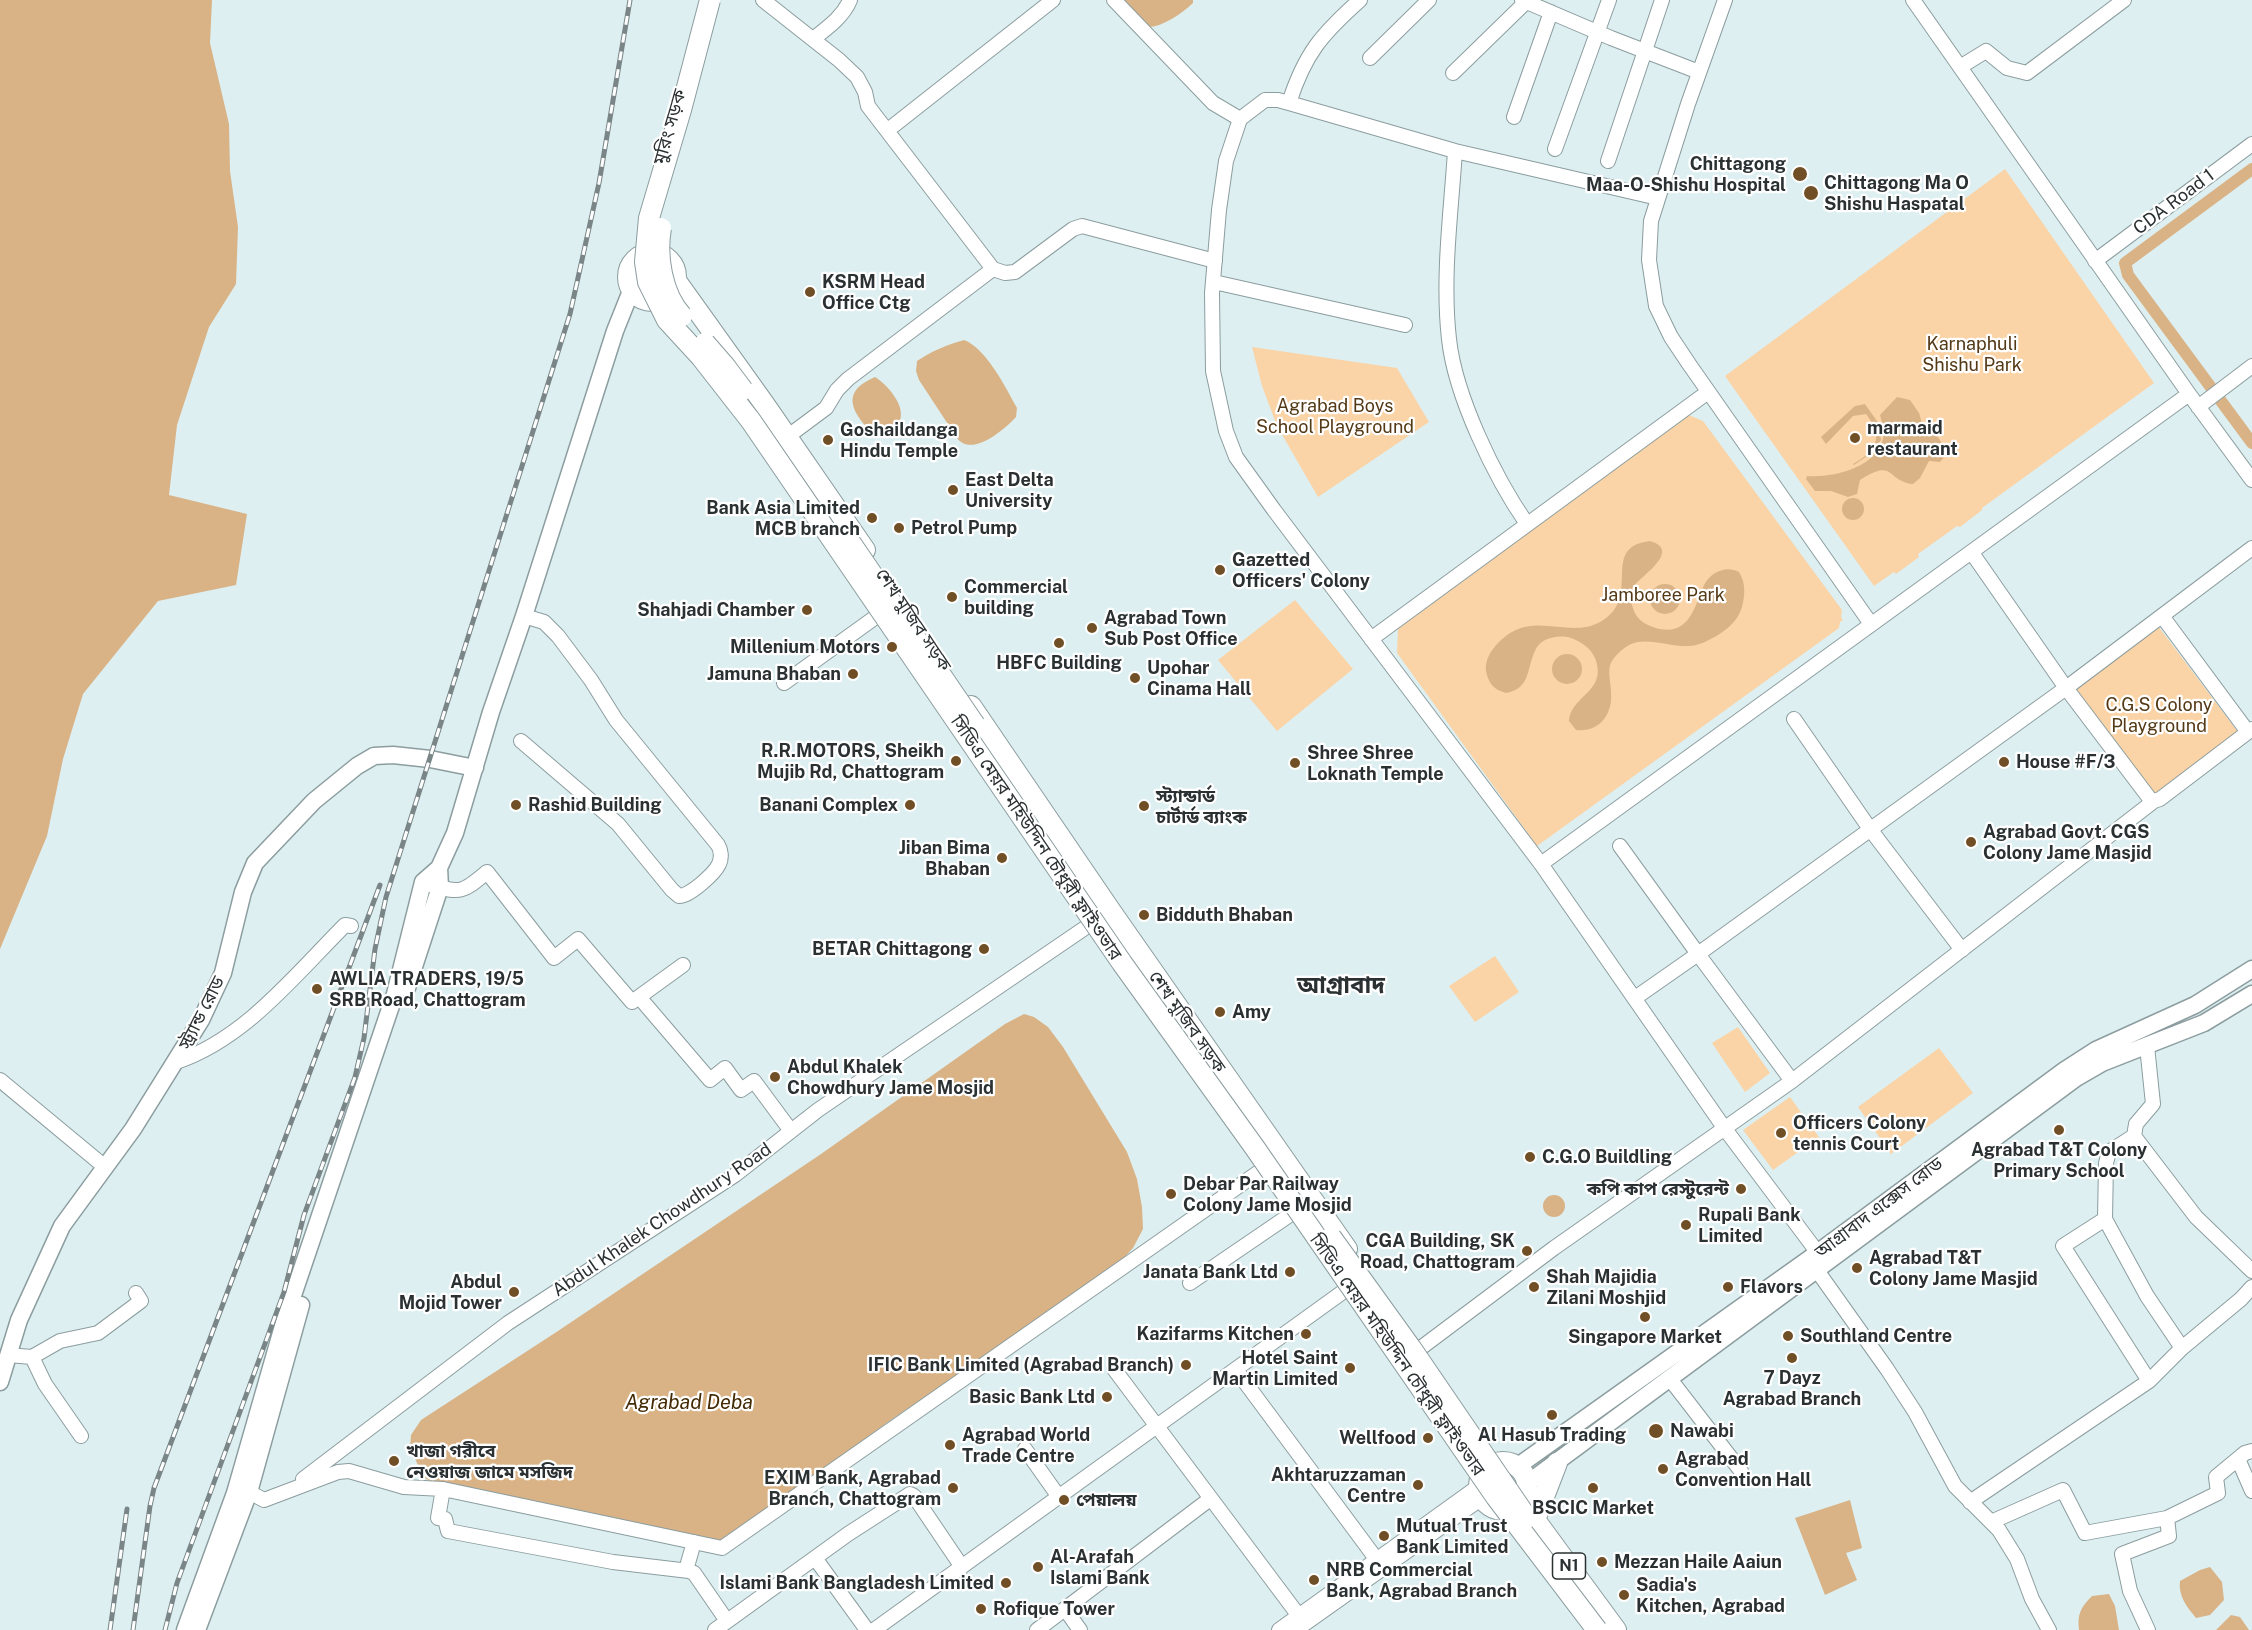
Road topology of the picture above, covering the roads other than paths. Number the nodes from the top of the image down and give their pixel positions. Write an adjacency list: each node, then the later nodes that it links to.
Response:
1 (709, 0): 32 (highway, মুরিং সড়ক); 139 (highway, সিডিএ মেয়র মহিউদ্দিন চৌধুরী ফ্লাইওভার, bridge)
2 (724, 0): 140 (highway, bridge)
3 (763, 0): 17 (street)
4 (850, 0): 17 (street)
5 (1114, 0): 25 (street)
6 (1360, 0): 23 (street)
7 (1429, 0): 19 (street)
8 (1609, 0): 16 (street)
9 (1662, 0): 18 (street)
10 (1725, 0): 21 (street)
11 (1913, 0): 20 (street)
12 (2124, 0): 20 (street)
13 (1526, 1): 15 (street); 22 (street)
14 (1044, 3): 26 (street)
15 (1551, 12): 16 (street); 24 (street)
16 (1597, 32): 18 (street); 28 (street)
17 (813, 39): 26 (street)
18 (1645, 51): 21 (street); 30 (street)
19 (1370, 58)
20 (1960, 67): 34 (street)
21 (1699, 72): 31 (street)
22 (1453, 73)
23 (1289, 103): 25 (street); 29 (street)
24 (1514, 117)
25 (1240, 119): 33 (street)
26 (888, 130): 35 (street)
27 (2252, 144): 34 (street, CDA Road 1)
28 (1555, 149)
29 (1455, 151): 31 (street); 47 (street)
30 (1608, 160)
31 (1658, 198): 42 (street)
32 (641, 256): 36 (highway); 38 (highway)
33 (1215, 261): 35 (street); 37 (street)
34 (2095, 261): 43 (street)
35 (993, 269): 45 (street)
36 (676, 282): 39 (highway); 45 (highway, শেখ মুজিব সড়ক)
37 (1214, 282): 40 (street); 54 (street)
38 (631, 291): 39 (highway); 51 (main road)
39 (657, 302): 50 (highway, শেখ মুজিব সড়ক)
40 (1404, 325)
41 (2252, 366): 44 (street)
42 (1708, 392): 47 (street); 53 (street)
43 (2189, 394): 44 (street); 49 (street)
44 (2199, 407): 46 (street)
45 (787, 437): 68 (highway, শেখ মুজিব সড়ক)
46 (2252, 480)
47 (1527, 524): 54 (street)
48 (2252, 548): 52 (street)
49 (1972, 553): 53 (street); 56 (street)
50 (884, 611): 55 (street); 68 (highway, শেখ মুজিব সড়ক)
51 (524, 616): 59 (street); 60 (main road)
52 (2162, 616): 56 (street); 58 (street)
53 (1871, 624): 64 (street)
54 (1371, 639): 64 (street)
55 (783, 683)
56 (2066, 688): 61 (street); 62 (street)
57 (1794, 719): 62 (street)
58 (2250, 730): 61 (street)
59 (521, 741)
60 (475, 768): 65 (main road); 79 (main road, স্ট্র্যান্ড রোড)
61 (2154, 801): 70 (street)
62 (1870, 829): 70 (street); 71 (street)
63 (1620, 846): 71 (street)
64 (1541, 864): 76 (street)
65 (439, 868): 66 (main road); 67 (main road)
66 (423, 882): 67 (street); 131 (main road)
67 (440, 887): 75 (street); 115 (main road)
68 (1102, 915): 83 (street, Abdul Khalek Chowdhury Road); 86 (highway, শেখ মুজিব সড়ক); 96 (highway, শেখ মুজিব সড়ক)
69 (351, 926): 79 (street)
70 (1962, 950): 81 (street)
71 (1698, 954): 76 (street); 81 (street)
72 (683, 965): 75 (street)
73 (2252, 969): 77 (main road, আগ্রাবাদ এক্সেস রোড)
74 (2252, 994): 78 (main road, আগ্রাবাদ এক্সেস রোড)
75 (639, 997): 83 (street)
76 (1635, 998): 82 (street)
77 (2133, 1032): 78 (main road); 89 (main road, আগ্রাবাদ এক্সেস রোড)
78 (2140, 1048): 84 (street); 89 (main road, আগ্রাবাদ এক্সেস রোড)
79 (176, 1062): 85 (main road, স্ট্র্যান্ড রোড)
80 (0, 1080): 85 (street)
81 (1792, 1081): 82 (street)
82 (1725, 1129): 89 (street); 96 (street)
83 (791, 1131): 112 (street, Abdul Khalek Chowdhury Road)
84 (2134, 1136): 88 (street); 90 (street)
85 (105, 1167): 98 (main road, স্ট্র্যান্ড রোড)
86 (1266, 1167): 87 (highway, শেখ মুজিব সড়ক); 123 (street)
87 (1297, 1210): 91 (street); 92 (highway, শেখ মুজিব সড়ক)
88 (2105, 1219): 95 (street); 102 (street)
89 (1817, 1261): 101 (main road, আগ্রাবাদ এক্সেস রোড); 109 (main road, আগ্রাবাদ এক্সেস রোড); 119 (street)
90 (2252, 1271)
91 (1190, 1283)
92 (1351, 1286): 100 (street); 111 (highway, শেখ মুজিব সড়ক)
93 (2252, 1287): 95 (street)
94 (136, 1293): 97 (street)
95 (2182, 1348): 102 (street)
96 (1418, 1350): 111 (highway, শেখ মুজিব সড়ক)
97 (32, 1357): 98 (street); 104 (street)
98 (3, 1369)
99 (1114, 1369): 103 (street)
100 (1236, 1370): 103 (street); 125 (street)
101 (1670, 1379): 108 (main road, আগ্রাবাদ এক্সেস রোড); 110 (street)
102 (2149, 1381): 119 (street)
103 (1157, 1427): 116 (street); 118 (street)
104 (81, 1436)
105 (1025, 1449): 116 (street)
106 (2252, 1451): 107 (street)
107 (2238, 1459): 114 (street); 120 (street)
108 (1557, 1463): 117 (main road, আগ্রাবাদ এক্সেস রোড); 121 (highway)
109 (1518, 1466): 111 (highway); 117 (highway)
110 (1741, 1471)
111 (1485, 1480): 117 (highway); 125 (street); 130 (street)
112 (291, 1488): 113 (street); 115 (street)
113 (443, 1489): 123 (street); 127 (street)
114 (2252, 1491)
115 (249, 1492): 132 (main road)
116 (1059, 1497): 126 (street)
117 (1518, 1498): 121 (highway, N1); 139 (highway, N1)
118 (1210, 1499): 128 (street); 130 (street)
119 (1971, 1502): 122 (street)
120 (2167, 1518): 122 (street); 143 (street)
121 (1535, 1520): 141 (highway, N1)
122 (1991, 1522): 142 (street)
123 (694, 1542): 127 (street)
124 (815, 1558): 126 (street); 129 (street); 134 (street)
125 (1377, 1560): 130 (street)
126 (962, 1567): 135 (street)
127 (686, 1570): 129 (street)
128 (1065, 1609): 136 (street); 137 (street)
129 (727, 1621): 133 (street)
130 (1299, 1626): 138 (street)
131 (185, 1630)
132 (197, 1630)
133 (715, 1630)
134 (867, 1630)
135 (874, 1630)
136 (1037, 1630)
137 (1080, 1630)
138 (1279, 1630)
139 (1596, 1630)
140 (1611, 1630)
141 (1616, 1630)
142 (2049, 1630)
143 (2148, 1630)

